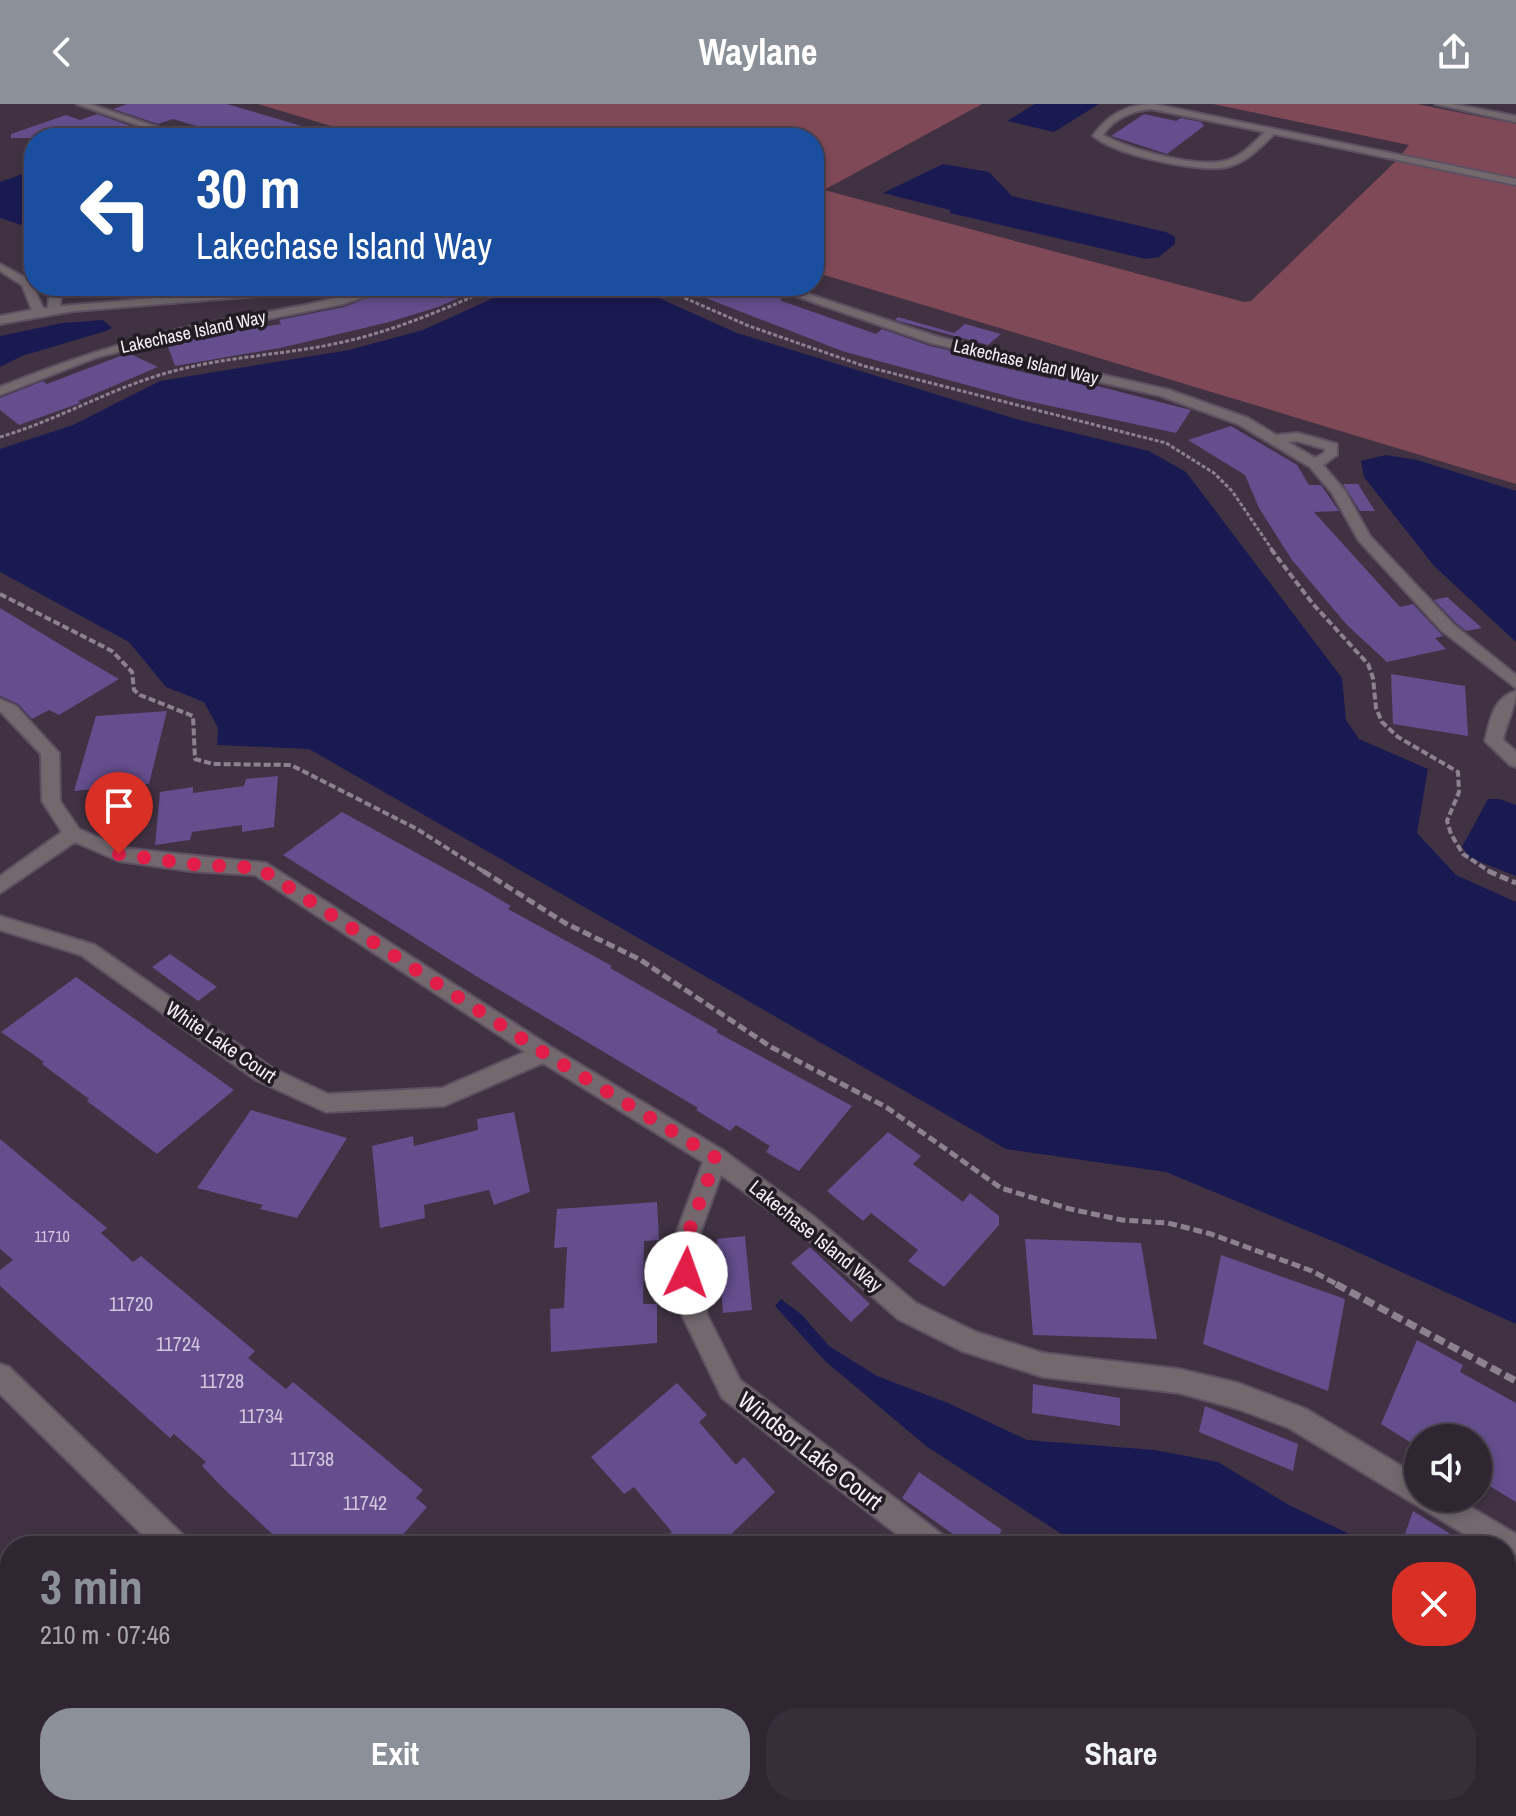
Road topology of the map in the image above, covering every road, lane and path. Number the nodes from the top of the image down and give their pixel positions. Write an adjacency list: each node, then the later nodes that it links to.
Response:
1 (81, 104): 6 (street)
2 (1439, 104): 5 (street)
3 (1483, 104): 4 (street)
4 (1516, 110)
5 (1516, 119)
6 (154, 128)
7 (1272, 131): 7 (street); 8 (street)
8 (1516, 182)
9 (1, 261): 10 (street); 11 (street)
10 (24, 264)
11 (24, 279)
12 (35, 296): 20 (street)
13 (55, 296): 19 (street)
14 (243, 296): 19 (street)
15 (359, 296): 22 (street, Lakechase Island Way)
16 (475, 296): 23 (path)
17 (680, 296): 32 (path)
18 (803, 296): 24 (street, Lakechase Island Way)
19 (54, 308): 20 (street)
20 (38, 310): 21 (street)
21 (0, 320)
22 (0, 391)
23 (0, 437)
24 (1277, 439): 25 (street, Lakechase Island Way); 25 (street, Lakechase Island Way)
25 (1315, 464): 27 (street, Lakechase Island Way)
26 (0, 594): 38 (path)
27 (1516, 683)
28 (1516, 696): 30 (street)
29 (0, 704): 31 (street)
30 (1516, 761)
31 (73, 834): 33 (street); 35 (street, Lakechase Island Way)
32 (1516, 883)
33 (0, 886)
34 (0, 923): 35 (street, White Lake Court)
35 (544, 1053): 36 (street, Lakechase Island Way)
36 (716, 1158): 39 (street, Lakechase Island Way); 42 (street, Windsor Lake Court)
37 (0, 1376): 41 (street)
38 (1516, 1381)
39 (1404, 1483)
40 (1453, 1512): 43 (street)
41 (164, 1536)
42 (921, 1536)
43 (1493, 1536)

